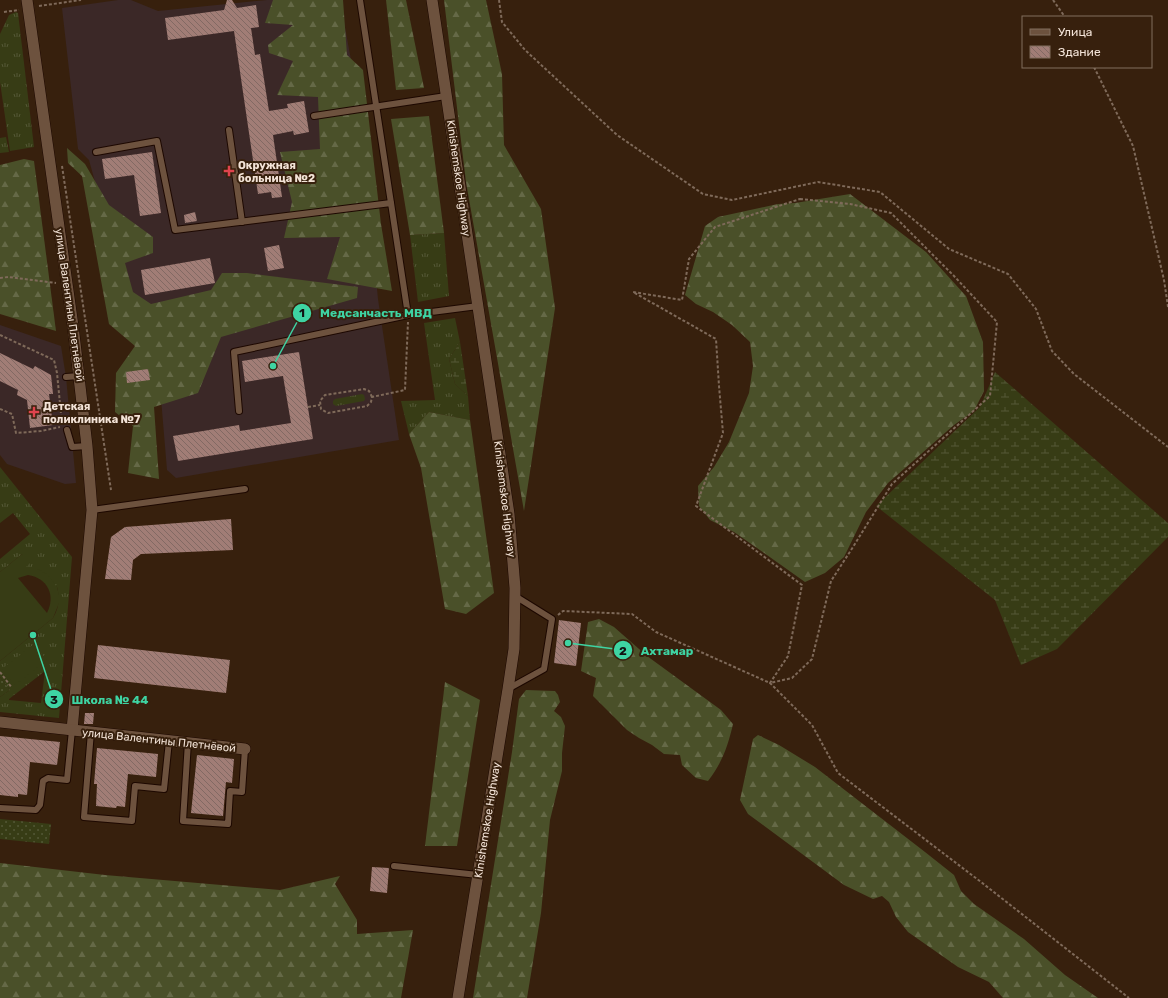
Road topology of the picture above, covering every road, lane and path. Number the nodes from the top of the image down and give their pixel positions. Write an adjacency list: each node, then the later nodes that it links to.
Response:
1 (81, 0): 6 (path)
2 (360, 0): 11 (lane)
3 (432, 0): 10 (main road, Kinishemskoe Highway)
4 (499, 0): 33 (path)
5 (1053, 0): 8 (path)
6 (28, 4): 7 (path); 19 (main road, улица Валентины Плетнёвой)
7 (4, 12)
8 (1064, 16)
9 (1094, 68): 21 (path)
10 (446, 96): 11 (lane); 20 (main road, Kinishemskoe Highway)
11 (376, 106): 12 (lane); 16 (lane)
12 (314, 116)
13 (229, 130): 17 (lane)
14 (96, 152): 17 (lane)
15 (62, 162): 35 (path)
16 (390, 203): 17 (lane); 22 (lane)
17 (242, 222)
18 (0, 278): 19 (path)
19 (68, 287): 24 (main road, улица Валентины Плетнёвой)
20 (478, 306): 22 (lane); 37 (main road, Kinishemskoe Highway)
21 (1168, 307)
22 (408, 315): 26 (path); 30 (lane)
23 (0, 335): 29 (path)
24 (79, 376): 25 (lane); 32 (main road, улица Валентины Плетнёвой)
25 (66, 377)
26 (372, 397): 27 (path); 27 (path)
27 (320, 405): 28 (path)
28 (308, 407)
29 (0, 409)
30 (240, 411)
31 (67, 430): 32 (lane)
32 (87, 446): 36 (main road, улица Валентины Плетнёвой)
33 (1168, 447)
34 (245, 489): 36 (lane)
35 (111, 490)
36 (92, 510): 44 (main road, улица Валентины Плетнёвой)
37 (515, 596): 38 (lane); 42 (main road, Kinishemskoe Highway)
38 (552, 619): 40 (path); 42 (lane)
39 (0, 672): 41 (path)
40 (770, 683): 40 (path); 53 (path)
41 (12, 688)
42 (508, 689): 51 (main road, Kinishemskoe Highway)
43 (0, 722): 44 (main road, улица Валентины Плетнёвой)
44 (72, 730): 45 (main road, улица Валентины Плетнёвой); 49 (lane)
45 (92, 732): 46 (main road, улица Валентины Плетнёвой); 46 (lane)
46 (169, 741): 47 (main road, улица Валентины Плетнёвой)
47 (188, 742): 48 (main road, улица Валентины Плетнёвой); 48 (lane)
48 (245, 749)
49 (0, 808)
50 (394, 866): 51 (lane)
51 (478, 875): 52 (main road, Kinishemskoe Highway)
52 (458, 998)
53 (1129, 998)

